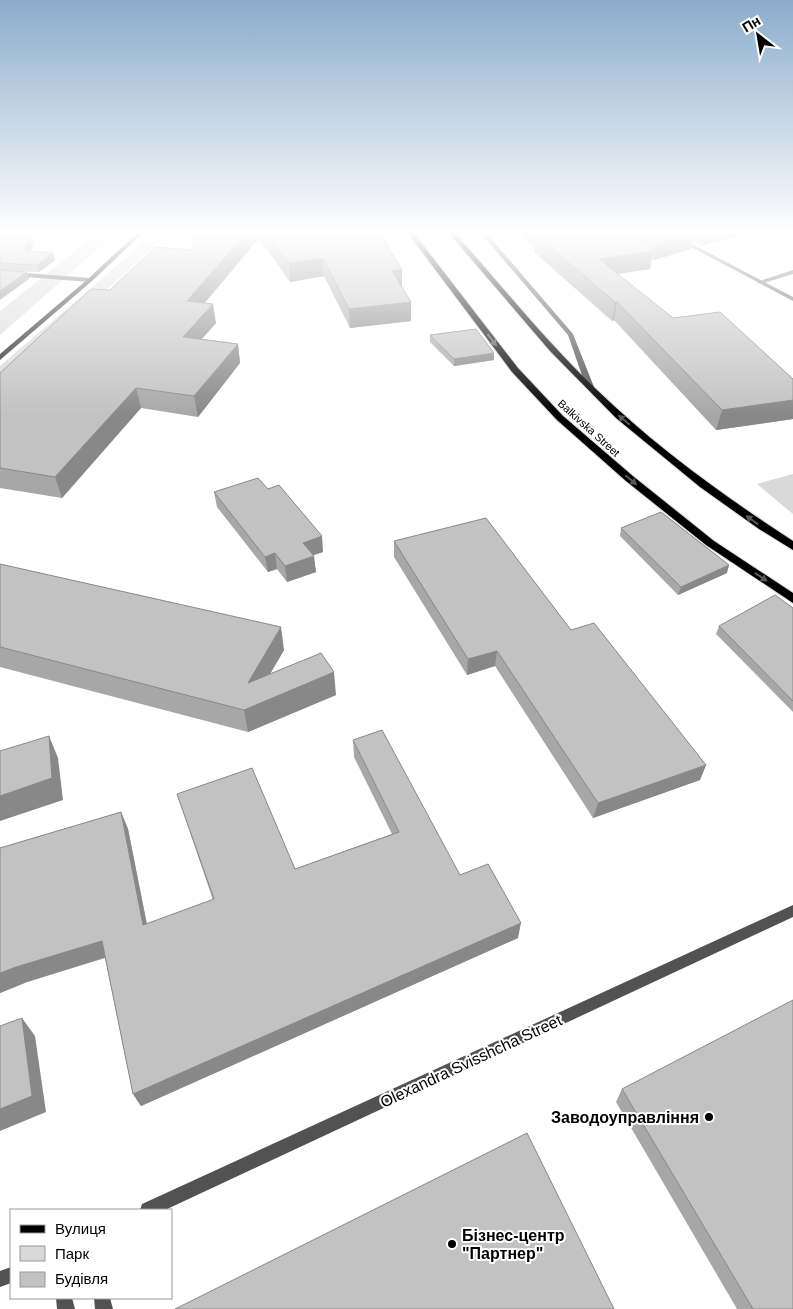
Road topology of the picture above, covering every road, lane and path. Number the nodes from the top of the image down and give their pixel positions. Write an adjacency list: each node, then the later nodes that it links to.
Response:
1 (75, 293): 7 (main road)
2 (456, 293): 10 (main road, Balkivska Street, one-way to 10)
3 (504, 293): 8 (main road)
4 (535, 293): 8 (street)
5 (782, 293): 6 (street)
6 (793, 299)
7 (0, 358)
8 (590, 387): 9 (main road, one-way to 8)
9 (793, 546)
10 (793, 599)
11 (793, 912): 12 (street, Olexandra Svisshcha Street)
12 (150, 1209)

